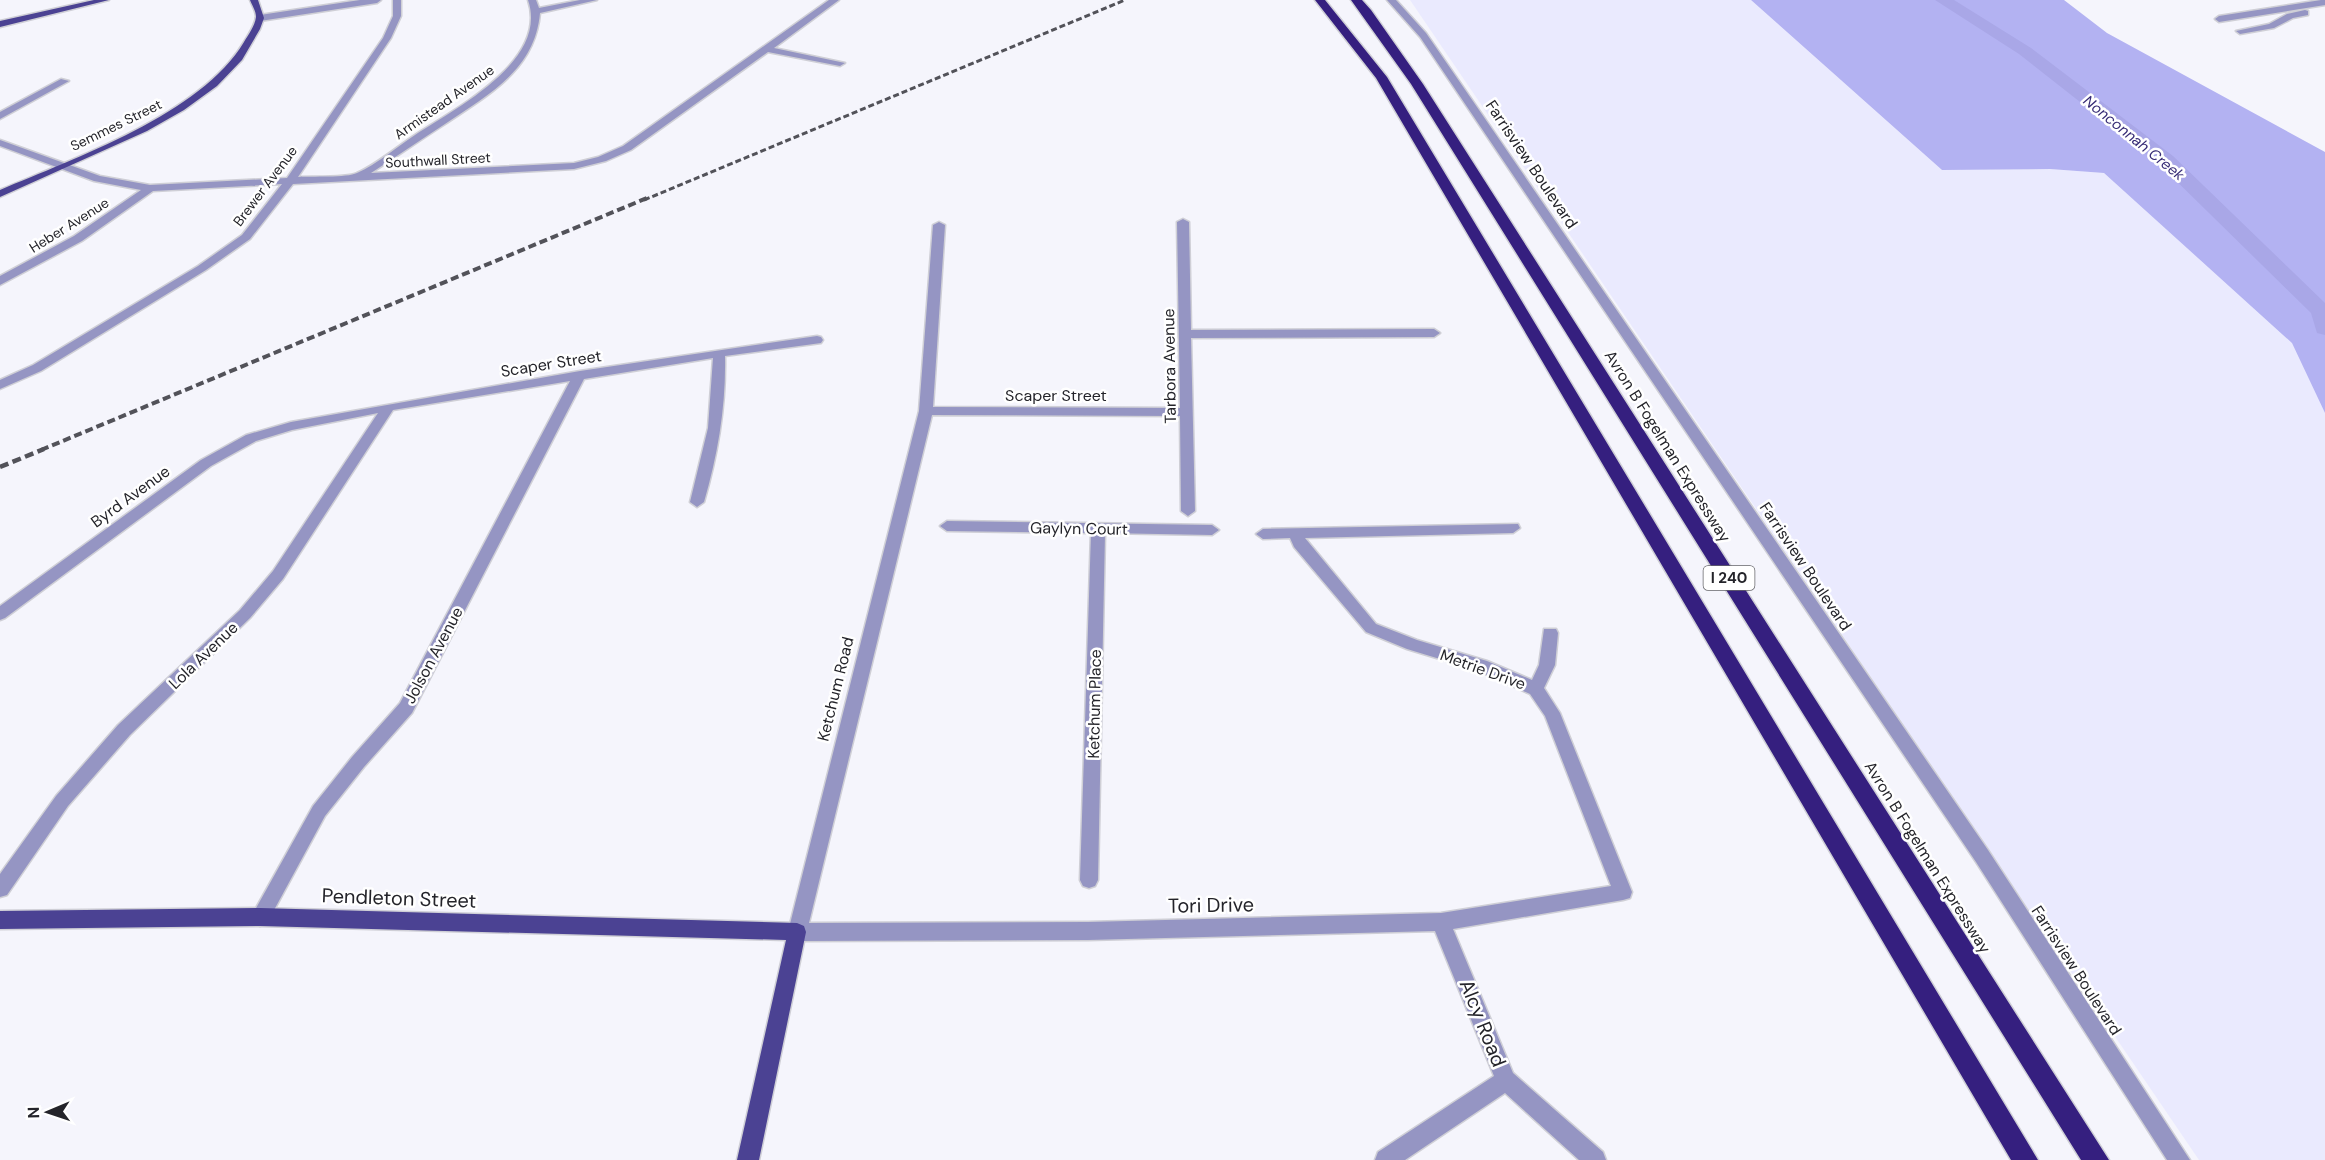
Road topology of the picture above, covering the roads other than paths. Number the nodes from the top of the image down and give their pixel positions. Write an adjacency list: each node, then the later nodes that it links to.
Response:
1 (105, 0): 15 (main road)
2 (254, 0): 13 (main road)
3 (376, 0): 13 (street)
4 (397, 0): 24 (street, Brewer Avenue)
5 (532, 0): 12 (street)
6 (593, 0): 12 (street)
7 (835, 0): 17 (street, Southwall Street)
8 (1320, 0): 62 (highway, I 240)
9 (1356, 0): 63 (highway, Avron B Fogelman Expressway / I 240)
10 (1391, 0): 64 (street, Farrisview Boulevard)
11 (2323, 5): 14 (street); 16 (street)
12 (536, 11): 23 (street, Armistead Avenue)
13 (260, 18): 22 (main road, Semmes Street)
14 (2219, 20)
15 (0, 24)
16 (2240, 31)
17 (766, 49): 18 (street); 23 (street, Southwall Street)
18 (840, 63)
19 (64, 81): 20 (street)
20 (0, 116)
21 (0, 143): 22 (street, Southwall Street)
22 (63, 166): 25 (street, Southwall Street); 26 (main road, Semmes Street)
23 (356, 178): 24 (street, Southwall Street)
24 (289, 182): 25 (street, Southwall Street); 35 (street, Brewer Avenue)
25 (150, 188): 29 (street, Heber Avenue)
26 (0, 194)
27 (1184, 222): 31 (street, Tarbora Avenue)
28 (939, 225): 37 (street, Ketchum Road)
29 (0, 281)
30 (1434, 333): 31 (street)
31 (1186, 334): 38 (street, Tarbora Avenue)
32 (817, 340): 33 (street, Scaper Street)
33 (719, 353): 34 (street, Scaper Street); 40 (street)
34 (580, 375): 36 (street, Scaper Street); 54 (street, Jolson Avenue)
35 (0, 386)
36 (389, 407): 39 (street, Scaper Street); 52 (street, Lola Avenue)
37 (926, 411): 38 (street, Scaper Street); 57 (street, Ketchum Road)
38 (1186, 412): 41 (street, Tarbora Avenue)
39 (291, 426): 48 (street, Byrd Avenue)
40 (697, 502)
41 (1188, 511)
42 (946, 526): 44 (street, Gaylyn Court)
43 (1513, 528): 46 (street)
44 (1098, 529): 45 (street, Gaylyn Court); 51 (street, Ketchum Place)
45 (1212, 530)
46 (1296, 533): 47 (street); 50 (street, Metrie Drive)
47 (1263, 534)
48 (0, 614)
49 (1550, 633): 50 (street)
50 (1536, 689): 53 (street, Metrie Drive)
51 (1089, 880)
52 (0, 889)
53 (1623, 892): 56 (street, Tori Drive)
54 (260, 917): 55 (main road, Pendleton Street); 57 (main road, Pendleton Street)
55 (0, 921)
56 (1442, 922): 57 (street, Tori Drive); 58 (street, Alcy Road)
57 (797, 932): 59 (main road, Ketchum Road)
58 (1506, 1080): 60 (street); 61 (street, Alcy Road)
59 (748, 1160)
60 (1386, 1160)
61 (1595, 1160)
62 (2025, 1160)
63 (2096, 1160)
64 (2179, 1160)

